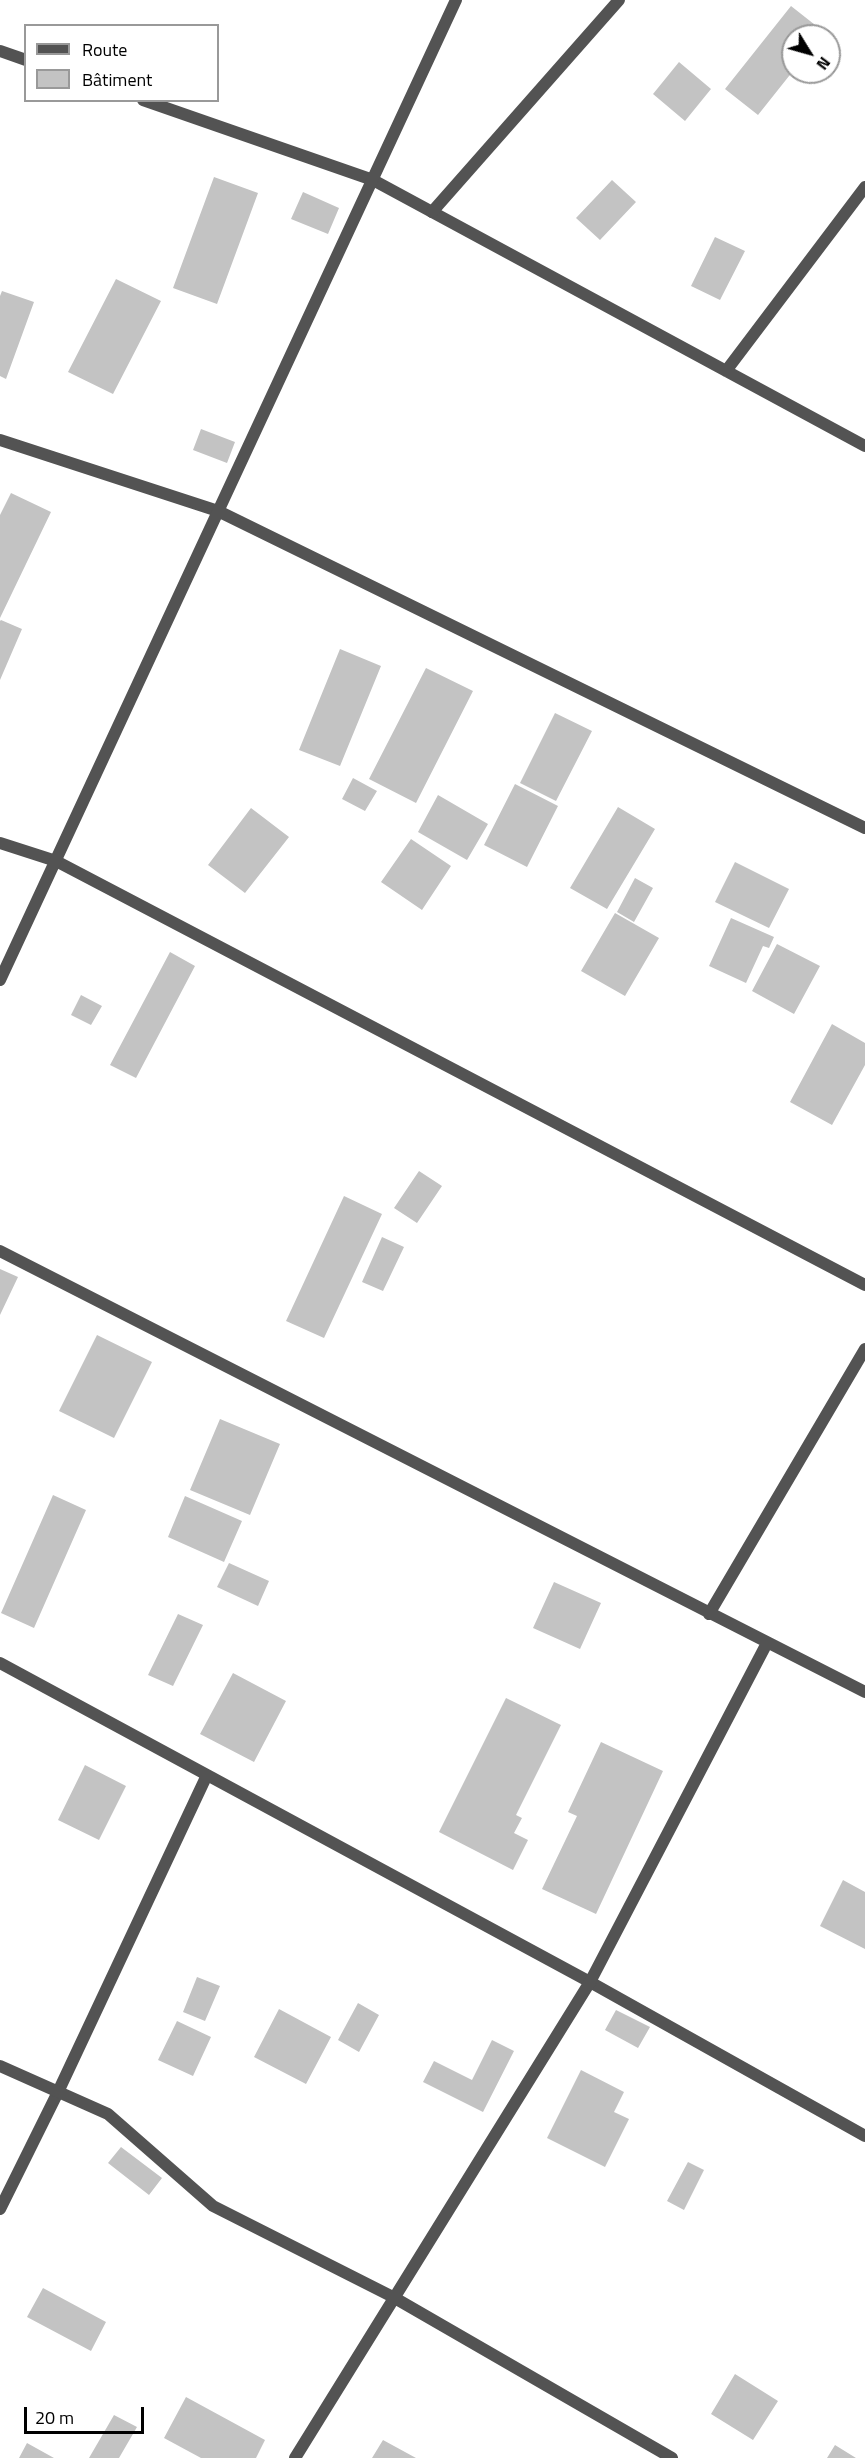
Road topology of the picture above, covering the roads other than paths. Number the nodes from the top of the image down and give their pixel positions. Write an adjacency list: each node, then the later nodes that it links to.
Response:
1 (456, 0): 6 (street)
2 (619, 0): 8 (street)
3 (0, 51): 4 (street)
4 (24, 59)
5 (149, 102): 6 (street)
6 (373, 180): 8 (street); 12 (street)
7 (865, 187): 9 (street)
8 (432, 212): 9 (street)
9 (726, 371): 11 (street)
10 (0, 440): 12 (street)
11 (865, 446)
12 (218, 511): 13 (street); 15 (street)
13 (865, 828)
14 (0, 843): 15 (street)
15 (56, 861): 16 (street); 18 (street)
16 (0, 980)
17 (0, 1251): 20 (street)
18 (865, 1285)
19 (865, 1349): 20 (street)
20 (709, 1614): 21 (street)
21 (767, 1642): 23 (street); 25 (street)
22 (0, 1663): 24 (street)
23 (865, 1692)
24 (207, 1775): 25 (street); 27 (street)
25 (590, 1982): 28 (street); 30 (street)
26 (0, 2066): 27 (street)
27 (58, 2092): 29 (street); 30 (street)
28 (865, 2136)
29 (0, 2209)
30 (393, 2297): 31 (street); 32 (street)
31 (295, 2458)
32 (672, 2458)

